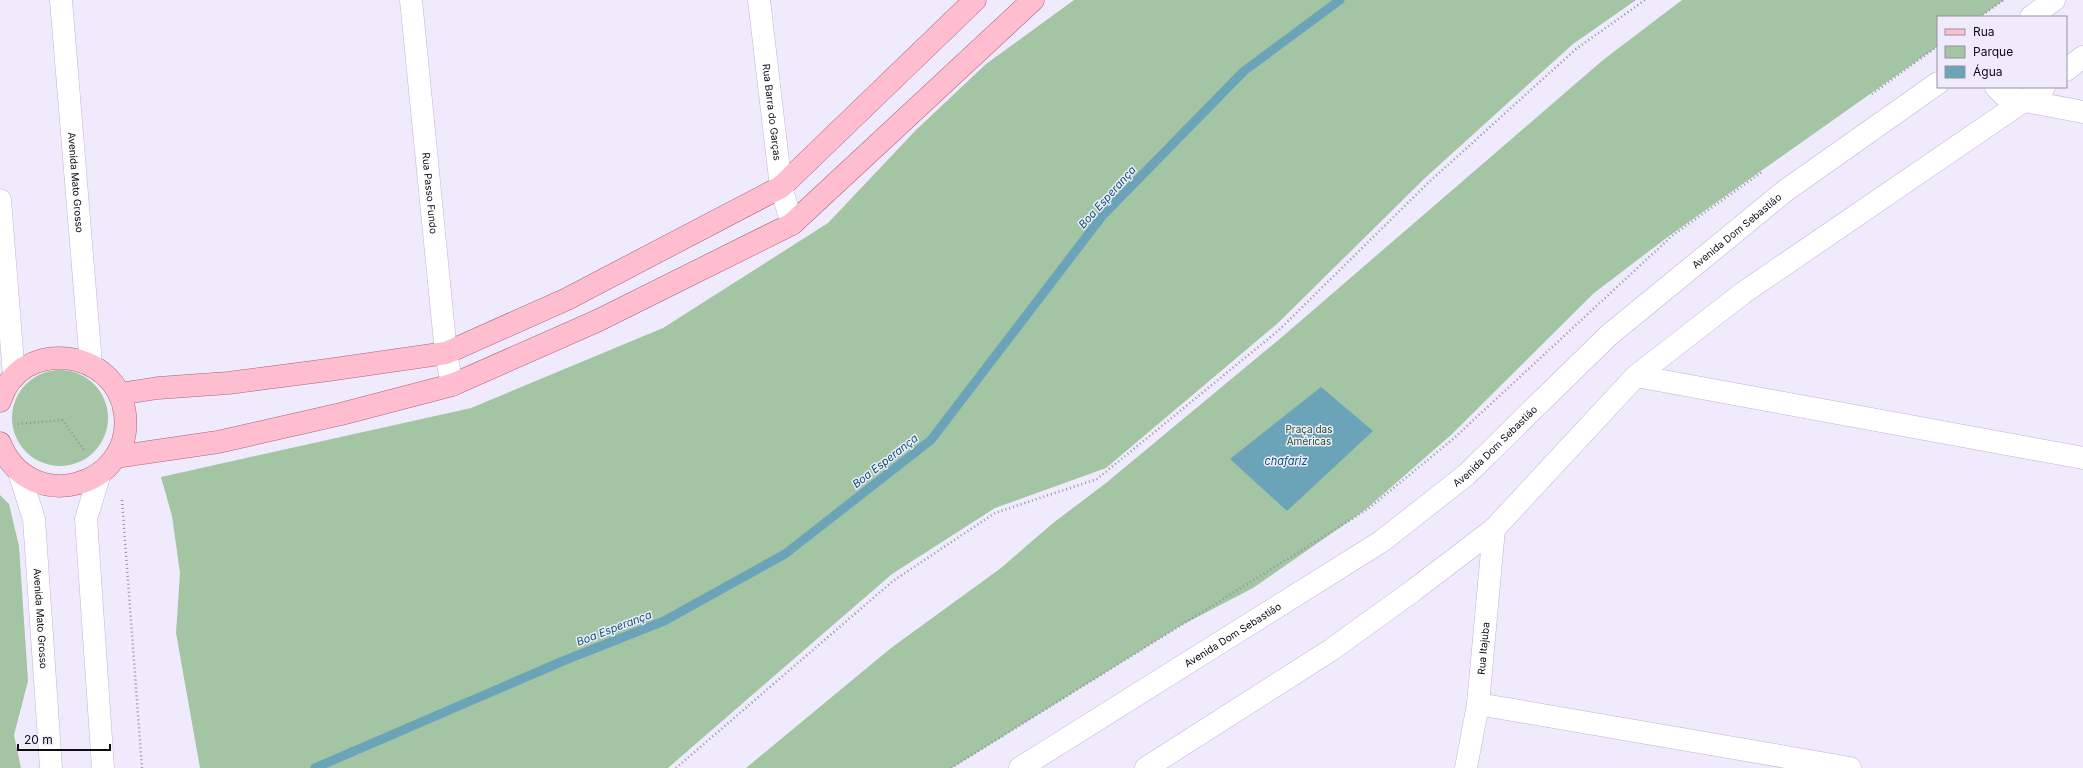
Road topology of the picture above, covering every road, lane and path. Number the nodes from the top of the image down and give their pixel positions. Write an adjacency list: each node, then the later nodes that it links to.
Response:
1 (60, 0): 25 (street, Avenida Mato Grosso)
2 (412, 0): 24 (street, Rua Passo Fundo)
3 (759, 0): 21 (street, Rua Barra do Garças)
4 (975, 0): 21 (main road)
5 (1033, 0): 23 (main road)
6 (1645, 0): 43 (path)
7 (2004, 0): 9 (path)
8 (2054, 0): 10 (street)
9 (1980, 16)
10 (2032, 16)
11 (1937, 47): 18 (path)
12 (2083, 57): 13 (street)
13 (2067, 69)
14 (1937, 84): 45 (street, Avenida Dom Sebastião)
15 (1997, 88): 17 (street)
16 (2041, 88): 17 (street)
17 (2025, 94): 19 (street); 27 (street)
18 (1867, 97)
19 (2083, 112)
20 (1764, 171): 44 (path)
21 (781, 187): 23 (street, Rua Barra do Garças); 24 (main road)
22 (0, 200): 26 (street)
23 (792, 224): 28 (main road)
24 (446, 353): 28 (street, Rua Passo Fundo); 29 (main road)
25 (91, 364): 26 (main road); 29 (main road)
26 (14, 376): 30 (main road)
27 (1636, 376): 34 (street); 38 (street)
28 (452, 385): 33 (main road)
29 (119, 394): 33 (main road)
30 (0, 401)
31 (16, 424): 36 (path)
32 (2, 451): 35 (main road)
33 (115, 457): 36 (main road)
34 (2083, 458)
35 (18, 472): 36 (main road); 40 (street, Avenida Mato Grosso)
36 (100, 473): 41 (street)
37 (122, 499): 42 (path)
38 (1494, 529): 39 (street, Rua Itajuba); 46 (street)
39 (1478, 704): 47 (street, Rua Itajuba); 48 (street)
40 (51, 768)
41 (103, 768)
42 (142, 768)
43 (676, 768)
44 (951, 768)
45 (1020, 768)
46 (1146, 768)
47 (1466, 768)
48 (1850, 768)

